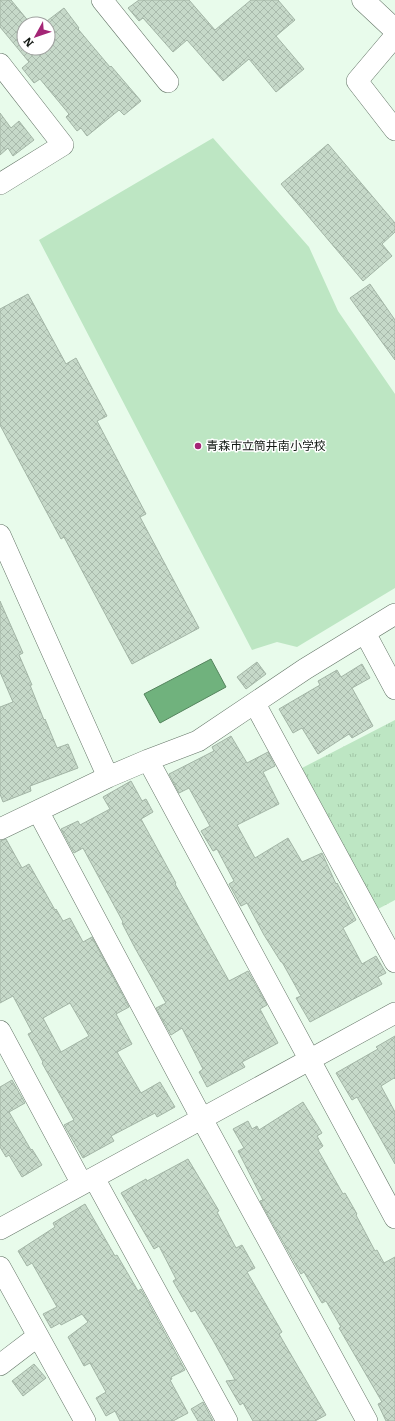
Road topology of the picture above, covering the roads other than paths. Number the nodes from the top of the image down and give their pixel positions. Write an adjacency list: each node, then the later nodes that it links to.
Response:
1 (102, 0): 6 (street)
2 (363, 0): 3 (highway)
3 (395, 30)
4 (395, 36): 7 (street)
5 (0, 64): 8 (street)
6 (168, 82)
7 (395, 130)
8 (0, 184)
9 (0, 535): 15 (street)
10 (395, 614): 11 (street)
11 (365, 633): 12 (street); 13 (street)
12 (395, 689)
13 (255, 704): 14 (street); 18 (street)
14 (148, 760): 15 (street); 21 (street)
15 (108, 777): 16 (street)
16 (38, 811): 17 (street); 22 (street)
17 (0, 829)
18 (395, 962)
19 (395, 1013): 21 (street)
20 (0, 1031): 23 (street)
21 (309, 1060): 22 (street); 24 (street)
22 (202, 1119): 23 (street); 31 (street)
23 (88, 1181): 25 (street); 30 (street)
24 (395, 1218)
25 (0, 1230)
26 (0, 1267): 27 (street)
27 (38, 1336): 28 (street); 29 (street)
28 (0, 1365)
29 (85, 1421)
30 (227, 1421)
31 (367, 1421)

